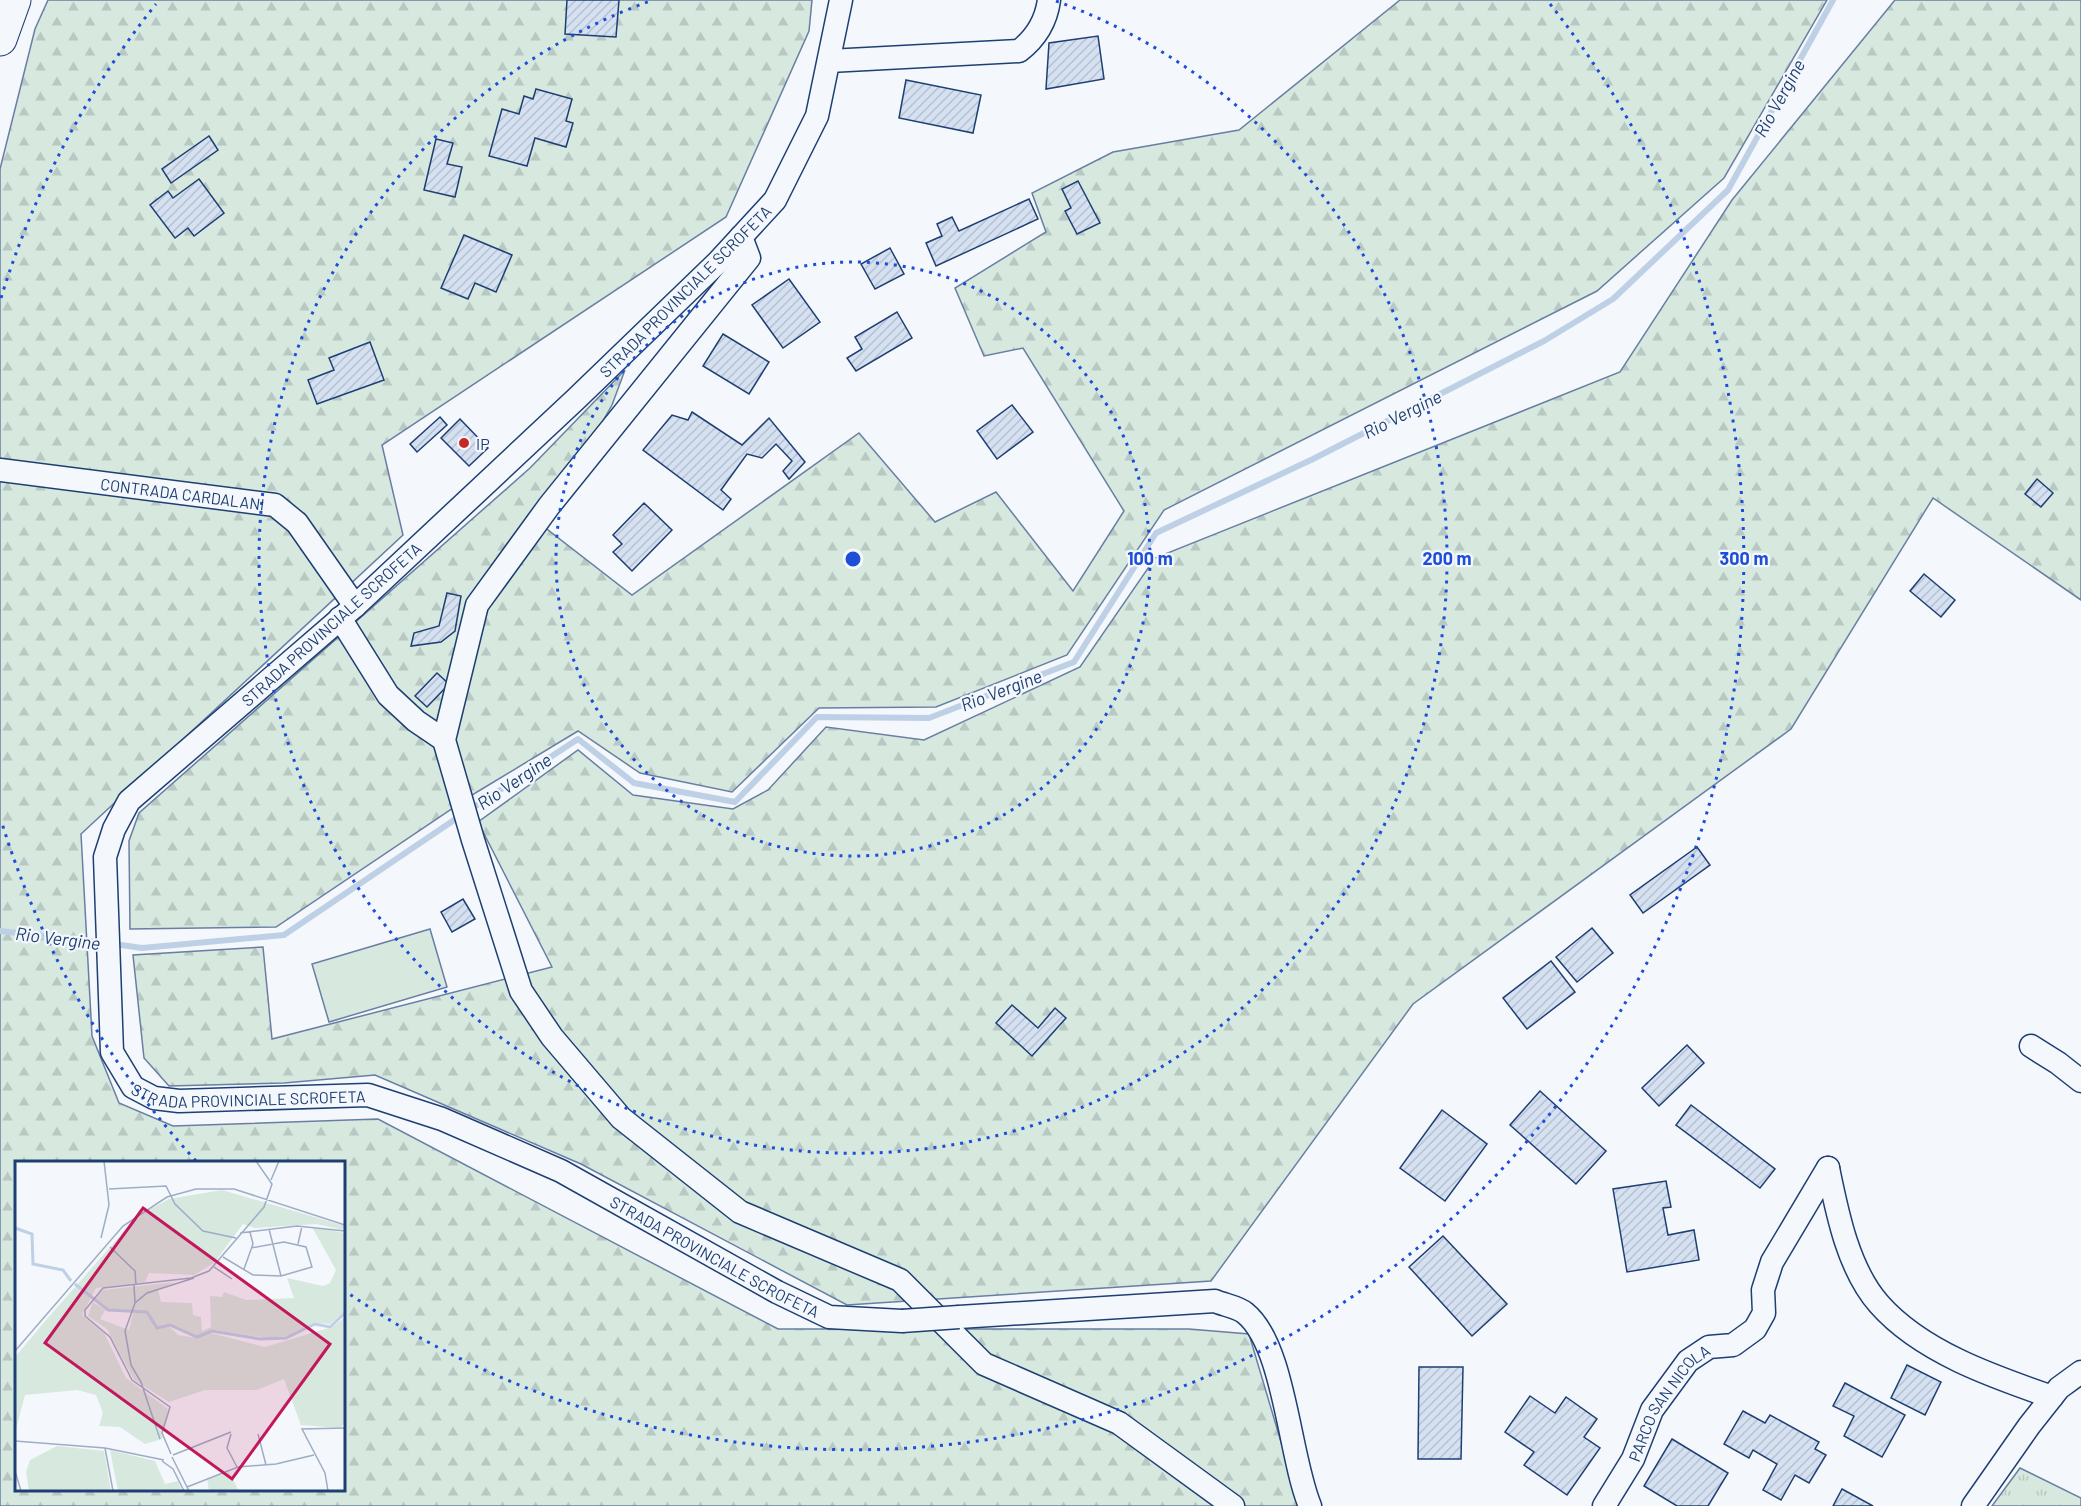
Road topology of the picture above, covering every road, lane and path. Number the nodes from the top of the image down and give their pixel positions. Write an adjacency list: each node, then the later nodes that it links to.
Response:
1 (14, 0): 4 (highway)
2 (841, 0): 5 (street, STRADA PROVINCIALE SCROFETA)
3 (1049, 0): 5 (street)
4 (0, 39)
5 (829, 61): 6 (street, STRADA PROVINCIALE SCROFETA)
6 (741, 237): 8 (street, STRADA PROVINCIALE SCROFETA); 9 (street)
7 (0, 470): 8 (street, CONTRADA CARDALANI)
8 (347, 612): 9 (street, CONTRADA CARDALANI); 15 (street, STRADA PROVINCIALE SCROFETA, bridge)
9 (444, 740): 14 (street)
10 (2031, 1046): 11 (street)
11 (2081, 1081)
12 (2081, 1372): 13 (street)
13 (2052, 1397): 16 (street, PARCO SAN NICOLA); 17 (street)
14 (1233, 1506)
15 (1310, 1506)
16 (1604, 1506)
17 (1973, 1506)

